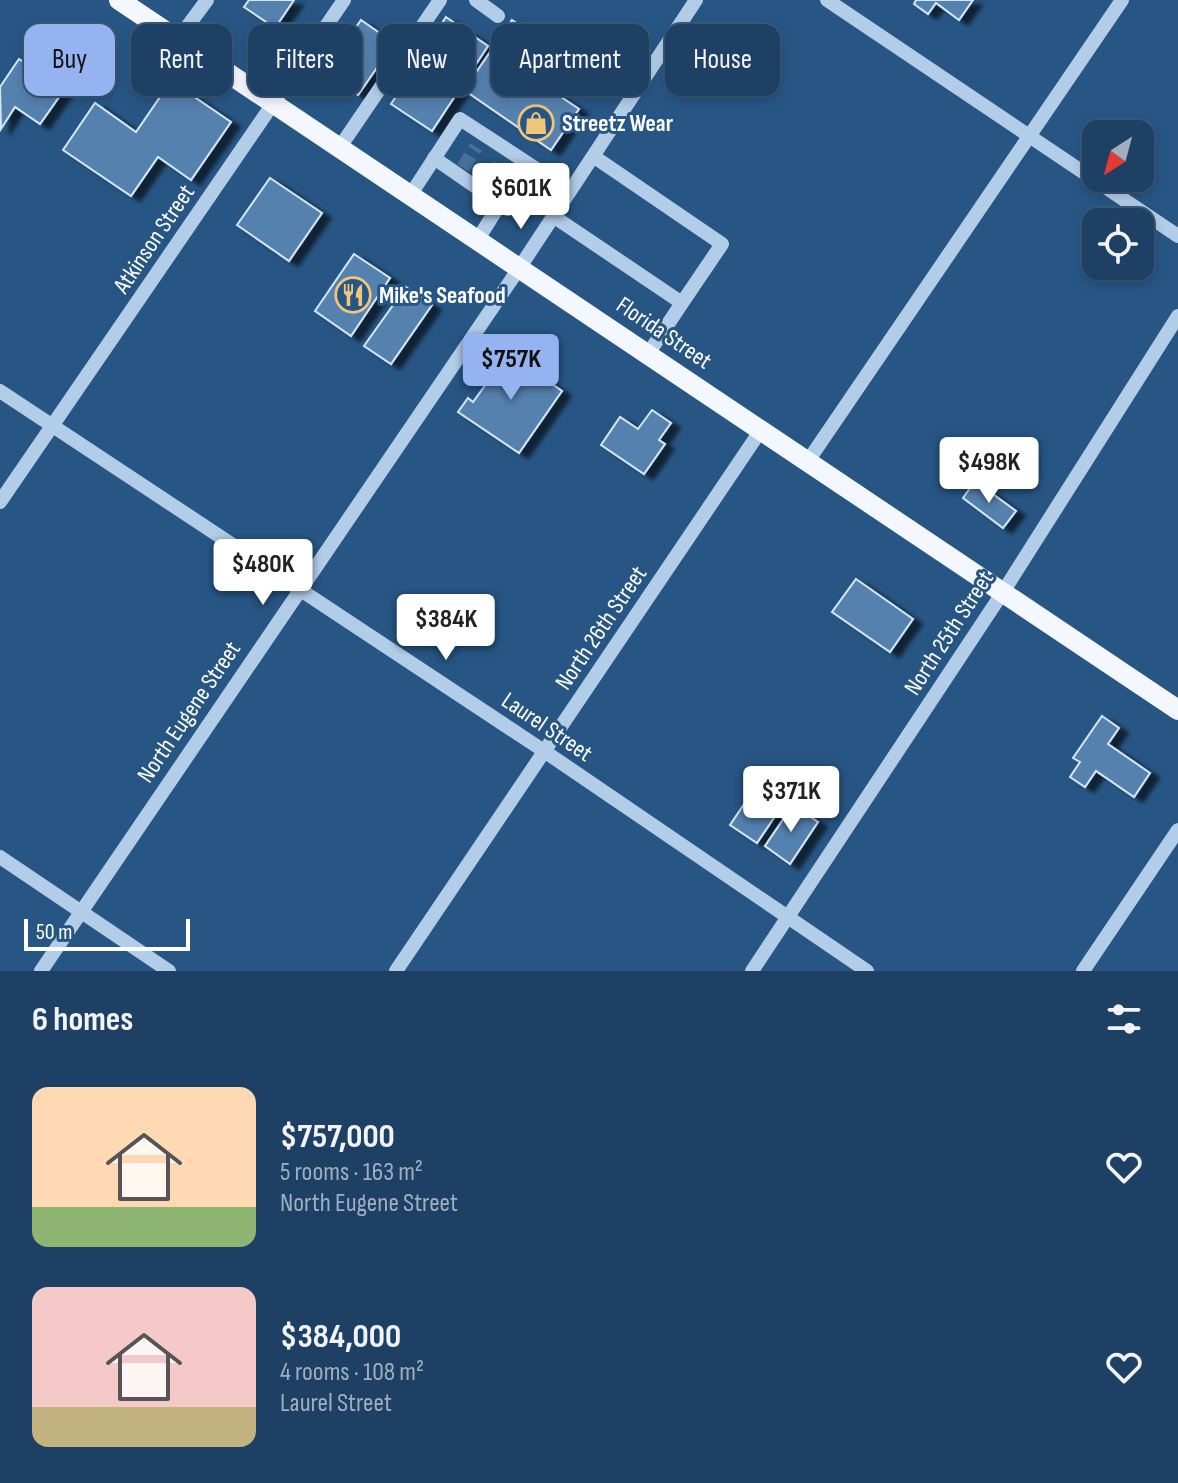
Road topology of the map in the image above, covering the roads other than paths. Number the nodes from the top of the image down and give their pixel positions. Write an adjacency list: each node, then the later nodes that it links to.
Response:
1 (119, 0): 10 (main road, Florida Street)
2 (207, 0): 11 (street)
3 (344, 0): 13 (street, Atkinson Street)
4 (440, 0): 15 (street)
5 (476, 0): 9 (street)
6 (696, 0): 17 (street, North Eugene Street)
7 (827, 0): 14 (street)
8 (1122, 0): 14 (street)
9 (498, 16)
10 (155, 24)
11 (189, 24)
12 (232, 75): 13 (main road, Florida Street)
13 (275, 103): 15 (main road, Florida Street); 32 (street, Atkinson Street)
14 (1030, 137): 25 (street); 34 (street)
15 (340, 147): 22 (main road, Florida Street)
16 (509, 151): 18 (street); 19 (street); 20 (street)
17 (593, 156): 21 (street, North Eugene Street); 28 (street)
18 (434, 158): 22 (street); 23 (street)
19 (500, 165)
20 (535, 168): 21 (street); 23 (street)
21 (570, 191): 24 (street, North Eugene Street)
22 (411, 194): 26 (main road, Florida Street)
23 (500, 204): 26 (street)
24 (553, 216): 27 (street, North Eugene Street); 28 (street)
25 (1178, 236)
26 (478, 239): 27 (main road, Florida Street)
27 (520, 267): 30 (main road, Florida Street); 36 (street, North Eugene Street)
28 (682, 303): 30 (street)
29 (1178, 316): 37 (street, North 25th Street)
30 (648, 354): 33 (main road, Florida Street)
31 (0, 391): 32 (street, Laurel Street)
32 (53, 426): 35 (street, Atkinson Street); 36 (street, Laurel Street)
33 (761, 430): 34 (main road, Florida Street); 39 (street, North 26th Street)
34 (808, 461): 37 (main road, Florida Street)
35 (0, 502)
36 (299, 588): 39 (street, Laurel Street); 42 (street, North Eugene Street)
37 (1003, 592): 38 (main road, Florida Street); 43 (street, North 25th Street)
38 (1178, 710)
39 (544, 751): 43 (street, Laurel Street); 46 (street, North 26th Street)
40 (1178, 830): 49 (street)
41 (0, 857): 42 (street)
42 (82, 912): 44 (street, North Eugene Street); 45 (street)
43 (788, 918): 47 (street, North 25th Street); 48 (street, Laurel Street)
44 (41, 971)
45 (169, 971)
46 (396, 971)
47 (752, 971)
48 (867, 971)
49 (1083, 971)

